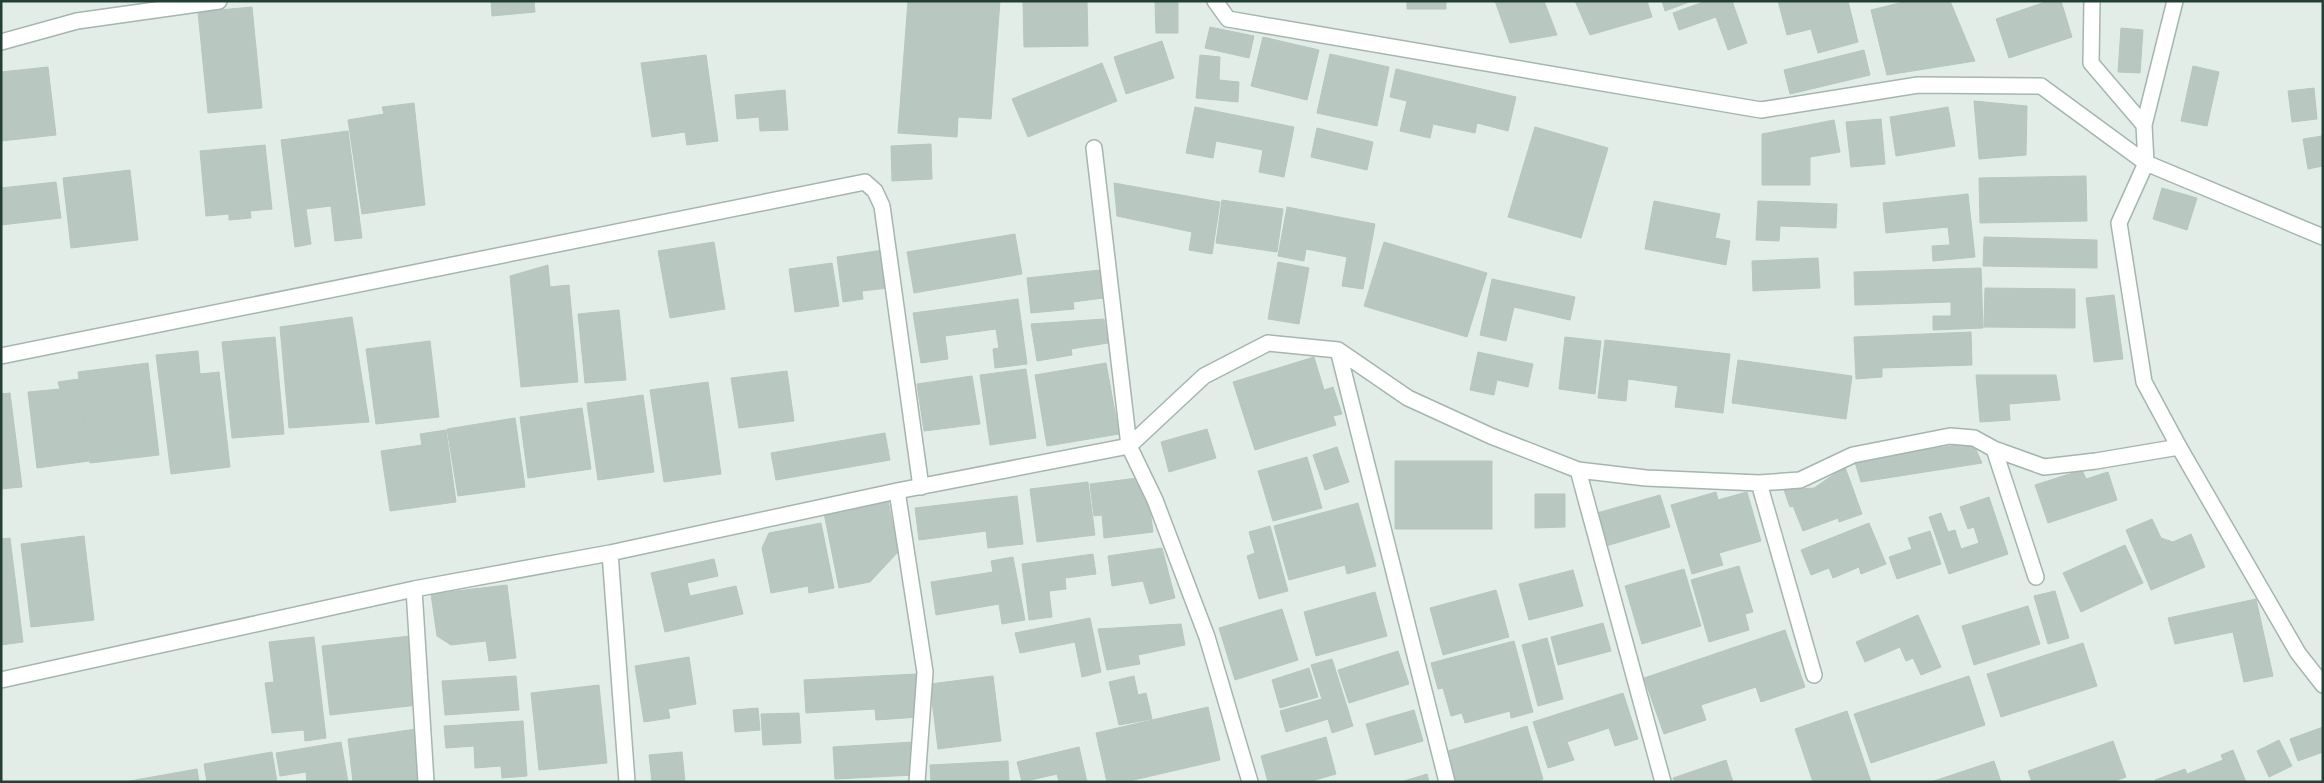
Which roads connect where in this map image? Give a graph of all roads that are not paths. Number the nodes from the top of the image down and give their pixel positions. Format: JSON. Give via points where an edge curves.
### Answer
{"nodes":[{"id":1,"x":219,"y":1,"type":"edge"},
{"id":2,"x":1215,"y":1,"type":"edge"},
{"id":3,"x":2092,"y":1,"type":"edge"},
{"id":4,"x":2175,"y":1,"type":"edge"},
{"id":5,"x":1,"y":42,"type":"edge"},
{"id":6,"x":2144,"y":125,"type":"junction"},
{"id":7,"x":1094,"y":148,"type":"dead end"},
{"id":8,"x":2146,"y":163,"type":"junction"},
{"id":9,"x":2323,"y":237,"type":"edge"},
{"id":10,"x":1338,"y":350,"type":"junction"},
{"id":11,"x":1,"y":356,"type":"edge"},
{"id":12,"x":1129,"y":446,"type":"junction"},
{"id":13,"x":2179,"y":447,"type":"junction"},
{"id":14,"x":1994,"y":449,"type":"junction"},
{"id":15,"x":1578,"y":470,"type":"junction"},
{"id":16,"x":1758,"y":483,"type":"junction"},
{"id":17,"x":921,"y":487,"type":"junction"},
{"id":18,"x":897,"y":491,"type":"junction"},
{"id":19,"x":610,"y":554,"type":"junction"},
{"id":20,"x":2036,"y":576,"type":"dead end"},
{"id":21,"x":414,"y":589,"type":"junction"},
{"id":22,"x":1814,"y":675,"type":"dead end"},
{"id":23,"x":1,"y":680,"type":"edge"},
{"id":24,"x":2323,"y":685,"type":"edge"},
{"id":25,"x":426,"y":782,"type":"edge"},
{"id":26,"x":627,"y":782,"type":"edge"},
{"id":27,"x":917,"y":782,"type":"edge"},
{"id":28,"x":1250,"y":782,"type":"edge"},
{"id":29,"x":1447,"y":782,"type":"edge"},
{"id":30,"x":1663,"y":782,"type":"edge"}],
"edges":[{"from":1,"to":5,"type":"street","via":[[77,21]]},
{"from":2,"to":8,"type":"street","via":[[1228,19],[1761,110],[1918,85],[2041,86]]},
{"from":3,"to":6,"type":"street","via":[[2091,62]]},
{"from":4,"to":6,"type":"street"},
{"from":6,"to":8,"type":"street"},
{"from":7,"to":12,"type":"street"},
{"from":8,"to":9,"type":"street"},
{"from":8,"to":13,"type":"street","via":[[2119,223],[2144,382]]},
{"from":10,"to":12,"type":"street","via":[[1268,343],[1204,376]]},
{"from":10,"to":15,"type":"street","via":[[1408,398],[1491,436]]},
{"from":10,"to":29,"type":"street"},
{"from":11,"to":17,"type":"street","via":[[865,182],[875,191],[882,206]]},
{"from":12,"to":17,"type":"street"},
{"from":12,"to":28,"type":"street","via":[[1155,500],[1207,637]]},
{"from":13,"to":14,"type":"street","via":[[2044,467]]},
{"from":13,"to":24,"type":"street","via":[[2298,653]]},
{"from":14,"to":16,"type":"street","via":[[1974,438],[1950,436],[1853,455],[1800,480]]},
{"from":14,"to":20,"type":"street"},
{"from":15,"to":16,"type":"street","via":[[1646,478]]},
{"from":15,"to":30,"type":"street"},
{"from":16,"to":22,"type":"street"},
{"from":17,"to":18,"type":"street"},
{"from":18,"to":19,"type":"street"},
{"from":18,"to":27,"type":"street","via":[[925,672]]},
{"from":19,"to":21,"type":"street"},
{"from":19,"to":26,"type":"street"},
{"from":21,"to":23,"type":"street"},
{"from":21,"to":25,"type":"street"}]}
